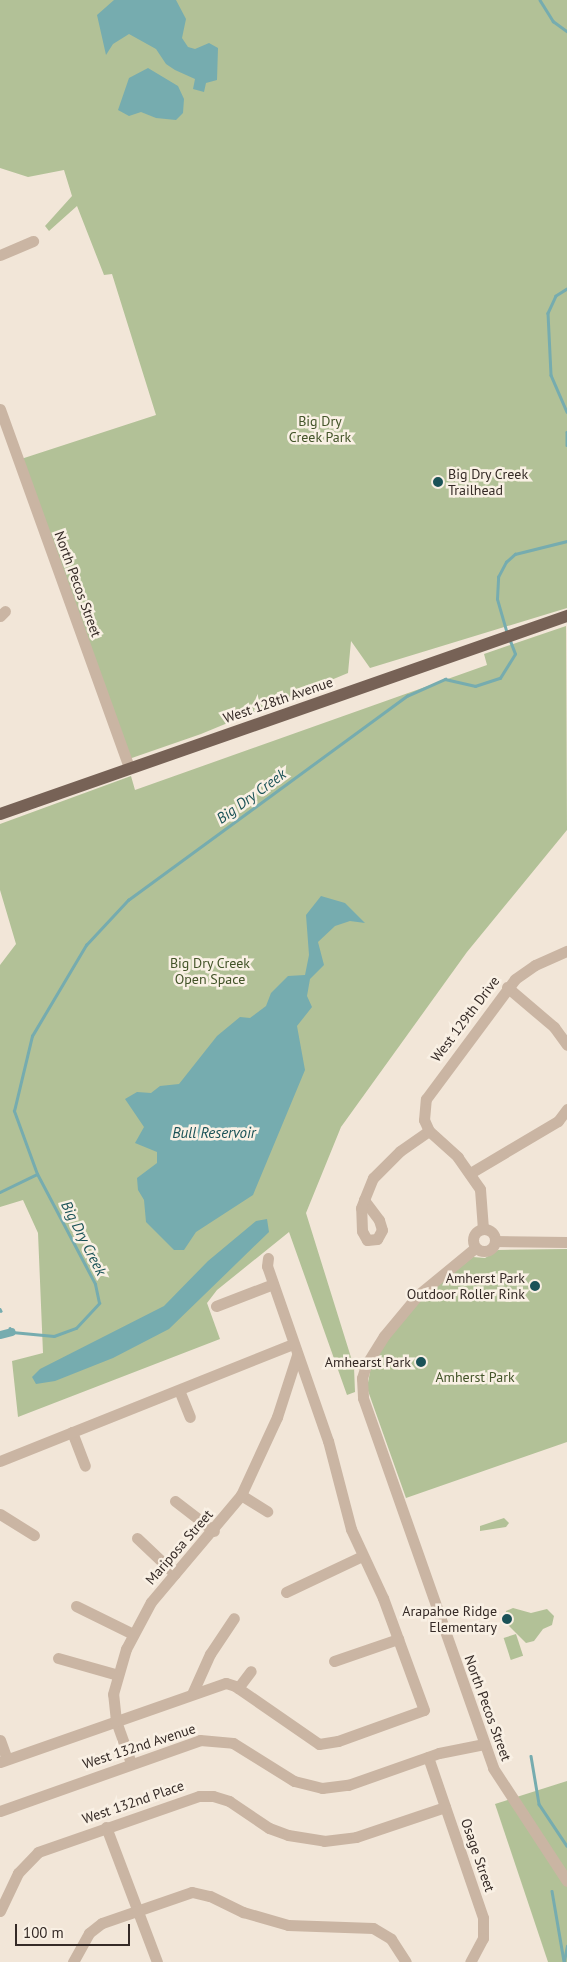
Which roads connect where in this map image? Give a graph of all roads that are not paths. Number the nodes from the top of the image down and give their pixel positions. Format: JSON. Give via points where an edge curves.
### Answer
{"nodes":[{"id":1,"x":33,"y":241,"type":"dead end"},
{"id":2,"x":0,"y":255,"type":"edge"},
{"id":3,"x":0,"y":409,"type":"edge"},
{"id":4,"x":567,"y":616,"type":"edge"},
{"id":5,"x":129,"y":768,"type":"junction"},
{"id":6,"x":0,"y":814,"type":"edge"},
{"id":7,"x":567,"y":951,"type":"edge"},
{"id":8,"x":507,"y":987,"type":"junction"},
{"id":9,"x":567,"y":1045,"type":"edge"},
{"id":10,"x":567,"y":1109,"type":"edge"},
{"id":11,"x":429,"y":1131,"type":"junction"},
{"id":12,"x":472,"y":1172,"type":"junction"},
{"id":13,"x":364,"y":1200,"type":"dead end"},
{"id":14,"x":483,"y":1229,"type":"junction"},
{"id":15,"x":495,"y":1241,"type":"junction"},
{"id":16,"x":567,"y":1242,"type":"edge"},
{"id":17,"x":475,"y":1248,"type":"junction"},
{"id":18,"x":268,"y":1258,"type":"dead end"},
{"id":19,"x":273,"y":1284,"type":"junction"},
{"id":20,"x":216,"y":1306,"type":"dead end"},
{"id":21,"x":295,"y":1350,"type":"junction"},
{"id":22,"x":179,"y":1390,"type":"junction"},
{"id":23,"x":190,"y":1418,"type":"dead end"},
{"id":24,"x":72,"y":1432,"type":"junction"},
{"id":25,"x":0,"y":1462,"type":"edge"},
{"id":26,"x":86,"y":1466,"type":"dead end"},
{"id":27,"x":241,"y":1495,"type":"junction"},
{"id":28,"x":175,"y":1501,"type":"dead end"},
{"id":29,"x":267,"y":1511,"type":"dead end"},
{"id":30,"x":0,"y":1514,"type":"edge"},
{"id":31,"x":214,"y":1531,"type":"junction"},
{"id":32,"x":34,"y":1535,"type":"dead end"},
{"id":33,"x":137,"y":1538,"type":"dead end"},
{"id":34,"x":362,"y":1556,"type":"junction"},
{"id":35,"x":175,"y":1574,"type":"junction"},
{"id":36,"x":286,"y":1592,"type":"dead end"},
{"id":37,"x":76,"y":1606,"type":"dead end"},
{"id":38,"x":234,"y":1618,"type":"dead end"},
{"id":39,"x":133,"y":1634,"type":"junction"},
{"id":40,"x":398,"y":1639,"type":"junction"},
{"id":41,"x":58,"y":1658,"type":"dead end"},
{"id":42,"x":334,"y":1660,"type":"dead end"},
{"id":43,"x":251,"y":1671,"type":"dead end"},
{"id":44,"x":118,"y":1675,"type":"junction"},
{"id":45,"x":238,"y":1688,"type":"junction"},
{"id":46,"x":192,"y":1694,"type":"junction"},
{"id":47,"x":116,"y":1721,"type":"junction"},
{"id":48,"x":0,"y":1740,"type":"edge"},
{"id":49,"x":484,"y":1744,"type":"junction"},
{"id":50,"x":428,"y":1757,"type":"junction"},
{"id":51,"x":3,"y":1760,"type":"edge"},
{"id":52,"x":130,"y":1763,"type":"junction"},
{"id":53,"x":445,"y":1807,"type":"junction"},
{"id":54,"x":0,"y":1811,"type":"edge"},
{"id":55,"x":106,"y":1827,"type":"junction"},
{"id":56,"x":567,"y":1881,"type":"edge"},
{"id":57,"x":135,"y":1910,"type":"junction"},
{"id":58,"x":0,"y":1911,"type":"edge"},
{"id":59,"x":73,"y":1962,"type":"edge"},
{"id":60,"x":157,"y":1962,"type":"edge"},
{"id":61,"x":406,"y":1962,"type":"edge"},
{"id":62,"x":470,"y":1962,"type":"edge"}],
"edges":[{"from":1,"to":2,"type":"street"},
{"from":3,"to":5,"type":"street","name":"North Pecos Street"},
{"from":4,"to":5,"type":"main road","name":"West 128th Avenue"},
{"from":5,"to":6,"type":"main road","name":"West 128th Avenue"},
{"from":7,"to":8,"type":"street","name":"West 129th Drive","via":[[523,972]]},
{"from":8,"to":9,"type":"street","via":[[554,1027]]},
{"from":8,"to":11,"type":"street","name":"West 129th Drive","via":[[426,1099],[424,1120]]},
{"from":10,"to":12,"type":"street","via":[[558,1121]]},
{"from":11,"to":12,"type":"street"},
{"from":11,"to":13,"type":"street","via":[[400,1151],[373,1178]]},
{"from":12,"to":14,"type":"street","via":[[480,1189]]},
{"from":14,"to":15,"type":"street","via":[[492,1232]]},
{"from":14,"to":17,"type":"street","via":[[473,1238]]},
{"from":15,"to":16,"type":"street"},
{"from":15,"to":17,"type":"street","via":[[486,1252]]},
{"from":17,"to":49,"type":"street","name":"North Pecos Street","via":[[408,1305],[369,1357],[362,1388],[367,1412]]},
{"from":18,"to":19,"type":"street"},
{"from":19,"to":20,"type":"street"},
{"from":19,"to":21,"type":"street"},
{"from":21,"to":22,"type":"street"},
{"from":21,"to":27,"type":"street","name":"Mariposa Street","via":[[277,1417]]},
{"from":21,"to":34,"type":"street","via":[[328,1441],[343,1507]]},
{"from":22,"to":23,"type":"street"},
{"from":22,"to":24,"type":"street"},
{"from":24,"to":25,"type":"street"},
{"from":24,"to":26,"type":"street"},
{"from":27,"to":29,"type":"street"},
{"from":27,"to":31,"type":"street","name":"Mariposa Street"},
{"from":28,"to":31,"type":"street"},
{"from":30,"to":32,"type":"street"},
{"from":31,"to":35,"type":"street","name":"Mariposa Street"},
{"from":33,"to":35,"type":"street"},
{"from":34,"to":36,"type":"street"},
{"from":34,"to":40,"type":"street","via":[[383,1598]]},
{"from":35,"to":39,"type":"street","name":"Mariposa Street","via":[[151,1602]]},
{"from":37,"to":39,"type":"street"},
{"from":38,"to":46,"type":"street","via":[[210,1654]]},
{"from":39,"to":44,"type":"street","name":"Mariposa Street"},
{"from":40,"to":42,"type":"street"},
{"from":40,"to":45,"type":"street","via":[[424,1710],[326,1745],[311,1740]]},
{"from":41,"to":44,"type":"street"},
{"from":43,"to":45,"type":"street"},
{"from":44,"to":47,"type":"street","name":"Mariposa Street","via":[[113,1694]]},
{"from":45,"to":46,"type":"street","via":[[226,1683]]},
{"from":46,"to":47,"type":"street"},
{"from":47,"to":51,"type":"street"},
{"from":47,"to":52,"type":"street","name":"Mariposa Street"},
{"from":48,"to":51,"type":"street"},
{"from":49,"to":50,"type":"street","name":"West 132nd Avenue"},
{"from":49,"to":56,"type":"street","name":"North Pecos Street","via":[[501,1784]]},
{"from":50,"to":52,"type":"street","name":"West 132nd Avenue","via":[[348,1785],[330,1788],[294,1781],[242,1747],[215,1740],[191,1742]]},
{"from":50,"to":53,"type":"street","name":"Osage Street"},
{"from":52,"to":54,"type":"street","name":"West 132nd Avenue"},
{"from":53,"to":55,"type":"street","name":"West 132nd Place","via":[[356,1837],[336,1840],[288,1835],[269,1828],[229,1801],[206,1796]]},
{"from":53,"to":62,"type":"street","name":"Osage Street","via":[[482,1918],[481,1943]]},
{"from":55,"to":57,"type":"street"},
{"from":55,"to":58,"type":"street","name":"West 132nd Place","via":[[33,1855],[18,1873]]},
{"from":57,"to":59,"type":"street","via":[[93,1929]]},
{"from":57,"to":60,"type":"street"},
{"from":57,"to":61,"type":"street","via":[[178,1895],[200,1893],[242,1912],[288,1926],[373,1928],[391,1939]]}]}
